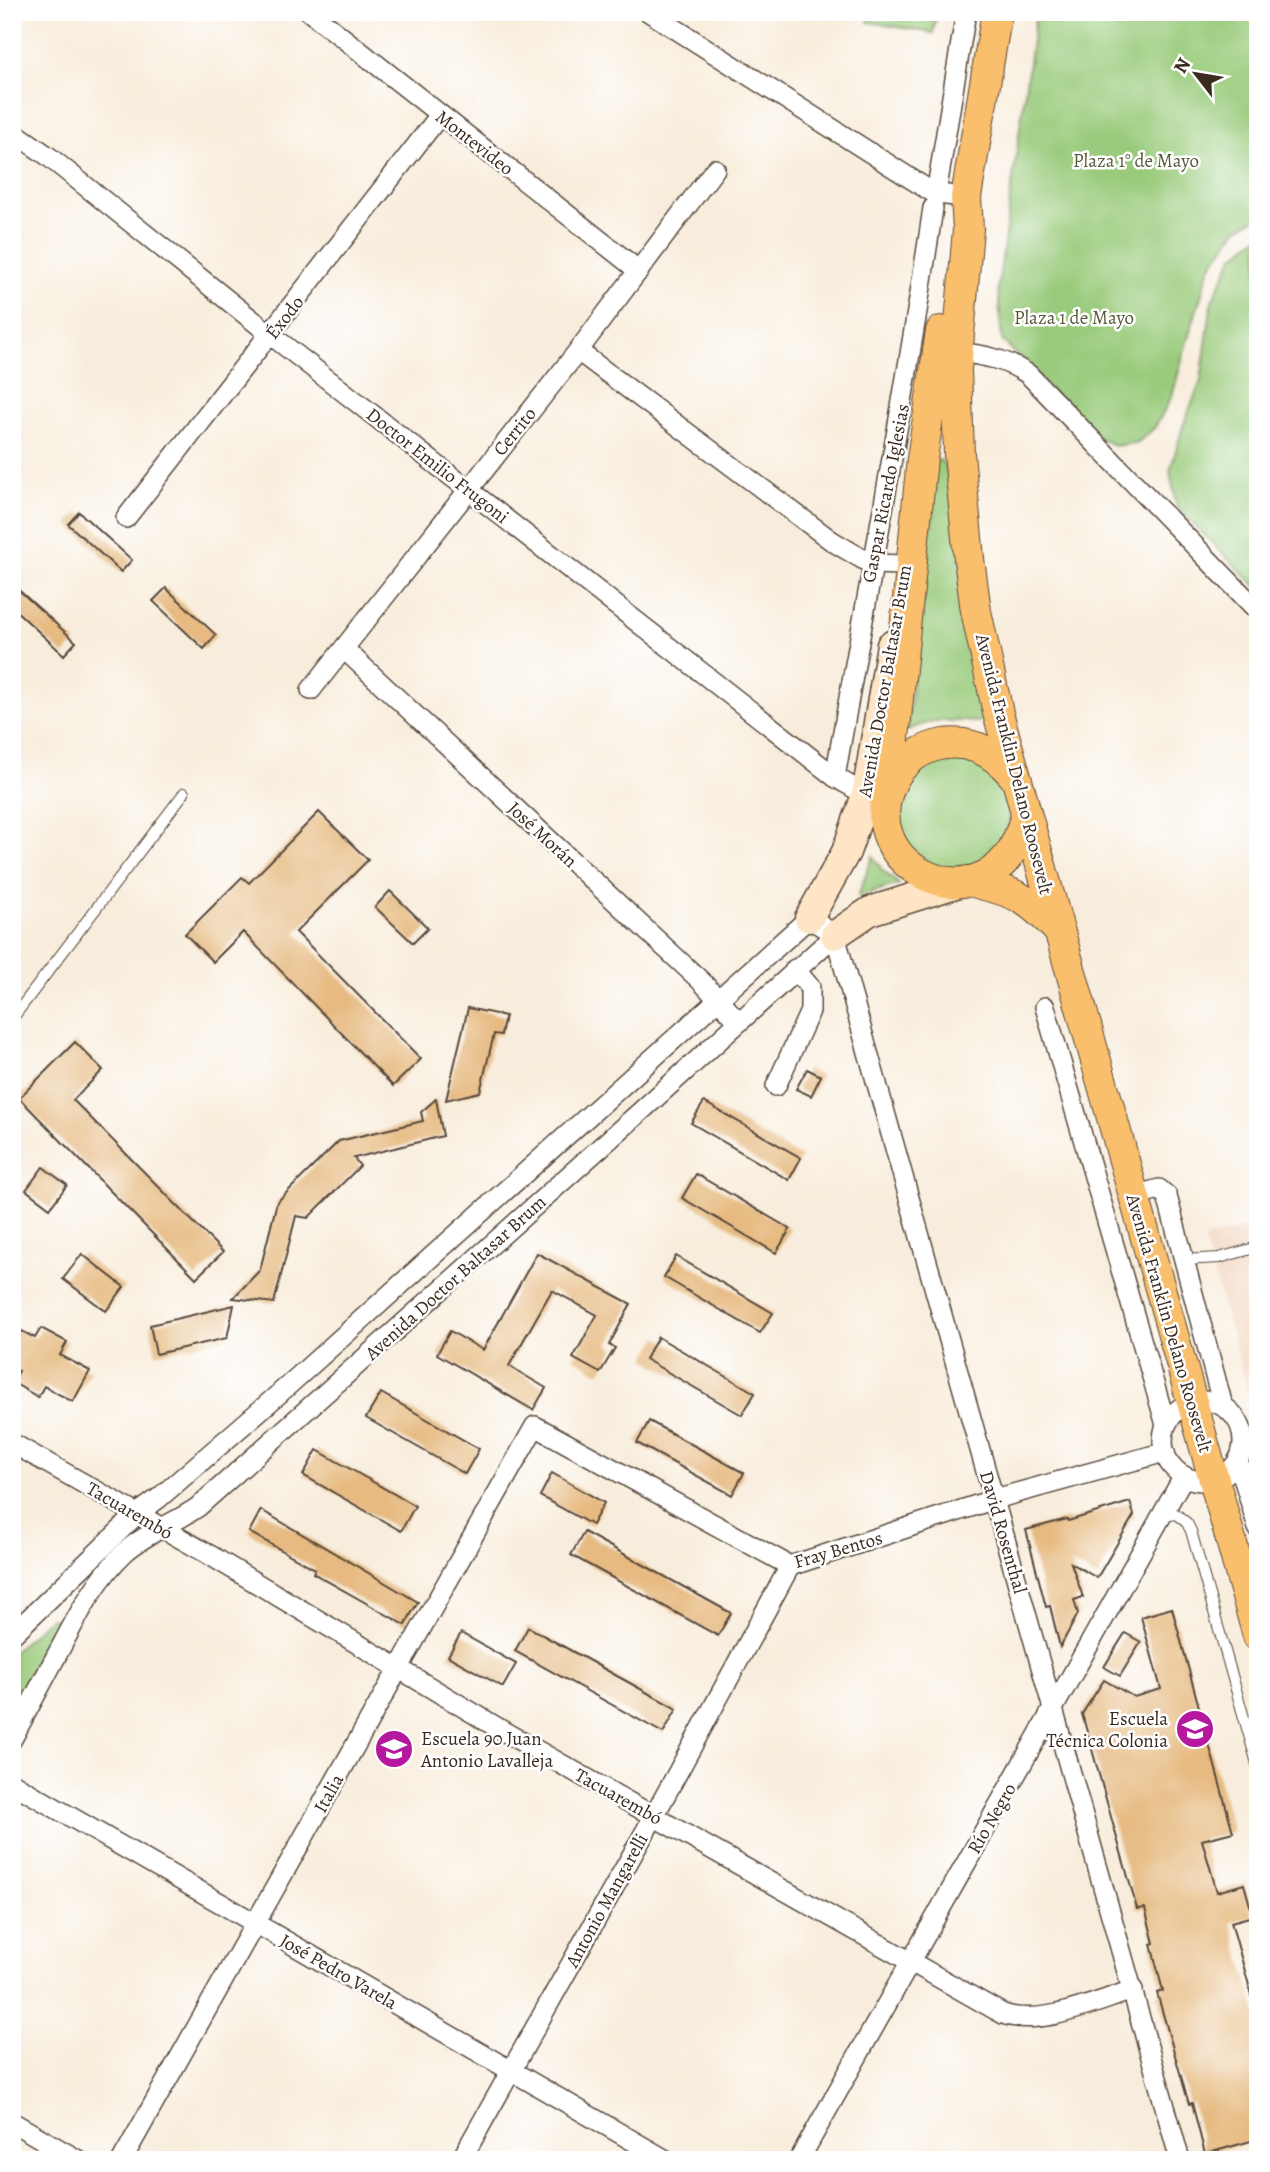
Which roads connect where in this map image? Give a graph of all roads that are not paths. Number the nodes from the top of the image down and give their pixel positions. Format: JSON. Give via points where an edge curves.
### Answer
{"nodes":[{"id":1,"x":310,"y":12,"type":"edge"},
{"id":2,"x":649,"y":12,"type":"edge"},
{"id":3,"x":966,"y":12,"type":"edge"},
{"id":4,"x":997,"y":12,"type":"edge"},
{"id":5,"x":955,"y":71,"type":"junction"},
{"id":6,"x":986,"y":78,"type":"junction"},
{"id":7,"x":440,"y":115,"type":"junction"},
{"id":8,"x":12,"y":131,"type":"edge"},
{"id":9,"x":715,"y":169,"type":"dead end"},
{"id":10,"x":966,"y":197,"type":"junction"},
{"id":11,"x":935,"y":201,"type":"junction"},
{"id":12,"x":639,"y":271,"type":"junction"},
{"id":13,"x":271,"y":335,"type":"junction"},
{"id":14,"x":936,"y":349,"type":"junction"},
{"id":15,"x":578,"y":351,"type":"junction"},
{"id":16,"x":959,"y":454,"type":"junction"},
{"id":17,"x":922,"y":459,"type":"junction"},
{"id":18,"x":468,"y":488,"type":"junction"},
{"id":19,"x":916,"y":517,"type":"junction"},
{"id":20,"x":126,"y":518,"type":"dead end"},
{"id":21,"x":871,"y":564,"type":"junction"},
{"id":22,"x":904,"y":565,"type":"junction"},
{"id":23,"x":1258,"y":611,"type":"edge"},
{"id":24,"x":344,"y":649,"type":"junction"},
{"id":25,"x":311,"y":690,"type":"dead end"},
{"id":26,"x":835,"y":777,"type":"junction"},
{"id":27,"x":1017,"y":780,"type":"junction"},
{"id":28,"x":184,"y":793,"type":"dead end"},
{"id":29,"x":880,"y":798,"type":"junction"},
{"id":30,"x":1026,"y":814,"type":"junction"},
{"id":31,"x":965,"y":881,"type":"junction"},
{"id":32,"x":809,"y":918,"type":"junction"},
{"id":33,"x":1059,"y":930,"type":"junction"},
{"id":34,"x":835,"y":935,"type":"junction"},
{"id":35,"x":795,"y":969,"type":"junction"},
{"id":36,"x":1073,"y":983,"type":"junction"},
{"id":37,"x":719,"y":1000,"type":"junction"},
{"id":38,"x":12,"y":1019,"type":"edge"},
{"id":39,"x":739,"y":1022,"type":"junction"},
{"id":40,"x":1096,"y":1061,"type":"junction"},
{"id":41,"x":1063,"y":1072,"type":"junction"},
{"id":42,"x":776,"y":1086,"type":"dead end"},
{"id":43,"x":1108,"y":1106,"type":"junction"},
{"id":44,"x":1076,"y":1116,"type":"junction"},
{"id":45,"x":1146,"y":1192,"type":"junction"},
{"id":46,"x":1258,"y":1247,"type":"edge"},
{"id":47,"x":1182,"y":1260,"type":"junction"},
{"id":48,"x":1154,"y":1268,"type":"junction"},
{"id":49,"x":1124,"y":1277,"type":"junction"},
{"id":50,"x":1192,"y":1402,"type":"junction"},
{"id":51,"x":1223,"y":1406,"type":"junction"},
{"id":52,"x":1166,"y":1425,"type":"junction"},
{"id":53,"x":535,"y":1426,"type":"joint"},
{"id":54,"x":12,"y":1443,"type":"edge"},
{"id":55,"x":1165,"y":1452,"type":"junction"},
{"id":56,"x":1238,"y":1460,"type":"junction"},
{"id":57,"x":1184,"y":1476,"type":"junction"},
{"id":58,"x":1214,"y":1480,"type":"junction"},
{"id":59,"x":995,"y":1499,"type":"junction"},
{"id":60,"x":137,"y":1514,"type":"junction"},
{"id":61,"x":1160,"y":1518,"type":"junction"},
{"id":62,"x":1258,"y":1528,"type":"edge"},
{"id":63,"x":162,"y":1530,"type":"junction"},
{"id":64,"x":790,"y":1566,"type":"junction"},
{"id":65,"x":12,"y":1635,"type":"edge"},
{"id":66,"x":1258,"y":1636,"type":"edge"},
{"id":67,"x":398,"y":1667,"type":"junction"},
{"id":68,"x":1053,"y":1709,"type":"junction"},
{"id":69,"x":12,"y":1740,"type":"edge"},
{"id":70,"x":1258,"y":1767,"type":"edge"},
{"id":71,"x":12,"y":1783,"type":"edge"},
{"id":72,"x":654,"y":1816,"type":"junction"},
{"id":73,"x":256,"y":1923,"type":"junction"},
{"id":74,"x":909,"y":1962,"type":"junction"},
{"id":75,"x":1133,"y":1990,"type":"junction"},
{"id":76,"x":510,"y":2072,"type":"junction"},
{"id":77,"x":12,"y":2122,"type":"edge"},
{"id":78,"x":78,"y":2160,"type":"edge"},
{"id":79,"x":122,"y":2160,"type":"edge"},
{"id":80,"x":461,"y":2160,"type":"edge"},
{"id":81,"x":666,"y":2160,"type":"edge"},
{"id":82,"x":799,"y":2160,"type":"edge"},
{"id":83,"x":1180,"y":2160,"type":"edge"}],
"edges":[{"from":1,"to":7,"type":"street","name":"Montevideo"},
{"from":2,"to":11,"type":"street"},
{"from":3,"to":5,"type":"street","name":"Gaspar Ricardo Iglesias"},
{"from":4,"to":6,"type":"main road"},
{"from":5,"to":6,"type":"street"},
{"from":5,"to":11,"type":"street","name":"Gaspar Ricardo Iglesias"},
{"from":6,"to":10,"type":"main road"},
{"from":7,"to":12,"type":"street","name":"Montevideo"},
{"from":7,"to":13,"type":"street","name":"Éxodo"},
{"from":8,"to":13,"type":"street","name":"Doctor Emilio Frugoni"},
{"from":9,"to":12,"type":"street","name":"Cerrito"},
{"from":10,"to":11,"type":"street"},
{"from":10,"to":14,"type":"main road","name":"Avenida Doctor Baltasar Brum"},
{"from":11,"to":14,"type":"street","name":"Gaspar Ricardo Iglesias"},
{"from":12,"to":15,"type":"street","name":"Cerrito"},
{"from":13,"to":18,"type":"street","name":"Doctor Emilio Frugoni"},
{"from":13,"to":20,"type":"street","name":"Éxodo"},
{"from":14,"to":16,"type":"main road","name":"Avenida Franklin Delano Roosevelt"},
{"from":14,"to":17,"type":"main road","name":"Avenida Doctor Baltasar Brum"},
{"from":14,"to":21,"type":"street","name":"Gaspar Ricardo Iglesias"},
{"from":14,"to":23,"type":"street","via":[[990,356],[1028,374]]},
{"from":15,"to":18,"type":"street","name":"Cerrito"},
{"from":15,"to":21,"type":"street","via":[[832,541]]},
{"from":16,"to":17,"type":"main road","via":[[939,444],[928,449]]},
{"from":16,"to":27,"type":"main road","name":"Avenida Franklin Delano Roosevelt","via":[[976,611]]},
{"from":17,"to":19,"type":"main road","name":"Avenida Doctor Baltasar Brum"},
{"from":18,"to":24,"type":"street","name":"Cerrito"},
{"from":18,"to":26,"type":"street","name":"Doctor Emilio Frugoni"},
{"from":19,"to":22,"type":"street","name":"Avenida Doctor Baltasar Brum"},
{"from":19,"to":29,"type":"main road","name":"Avenida Doctor Baltasar Brum"},
{"from":21,"to":22,"type":"street"},
{"from":21,"to":26,"type":"street","name":"Gaspar Ricardo Iglesias"},
{"from":22,"to":29,"type":"street","name":"Avenida Doctor Baltasar Brum"},
{"from":24,"to":25,"type":"street","name":"Cerrito"},
{"from":24,"to":37,"type":"street","name":"José Morán"},
{"from":26,"to":29,"type":"street","name":"Doctor Emilio Frugoni"},
{"from":27,"to":29,"type":"main road","via":[[987,752],[949,743],[913,757]]},
{"from":27,"to":30,"type":"main road","name":"Avenida Franklin Delano Roosevelt"},
{"from":28,"to":38,"type":"lane"},
{"from":29,"to":31,"type":"main road","via":[[891,842],[910,867],[939,881]]},
{"from":29,"to":32,"type":"street","name":"Avenida Doctor Baltasar Brum","via":[[849,887]]},
{"from":30,"to":31,"type":"main road","via":[[1017,841],[1003,862]]},
{"from":30,"to":33,"type":"main road","name":"Avenida Franklin Delano Roosevelt"},
{"from":31,"to":33,"type":"main road","name":"Avenida Franklin Delano Roosevelt","via":[[1019,896]]},
{"from":31,"to":34,"type":"street","name":"Avenida Doctor Baltasar Brum","via":[[870,911]]},
{"from":32,"to":34,"type":"street"},
{"from":32,"to":37,"type":"street","name":"Avenida Doctor Baltasar Brum"},
{"from":33,"to":36,"type":"main road","name":"Avenida Franklin Delano Roosevelt"},
{"from":34,"to":35,"type":"street","name":"Avenida Doctor Baltasar Brum"},
{"from":34,"to":59,"type":"street","name":"David Rosenthal"},
{"from":35,"to":39,"type":"street","name":"Avenida Doctor Baltasar Brum"},
{"from":35,"to":42,"type":"street","via":[[810,987],[810,1011]]},
{"from":36,"to":40,"type":"main road","name":"Avenida Franklin Delano Roosevelt"},
{"from":36,"to":41,"type":"street","name":"Avenida Franklin Delano Roosevelt","via":[[1067,1005],[1055,1015],[1046,1012]]},
{"from":37,"to":39,"type":"street","name":"José Morán"},
{"from":37,"to":60,"type":"street","name":"Avenida Doctor Baltasar Brum","via":[[272,1400]]},
{"from":39,"to":63,"type":"street","name":"Avenida Doctor Baltasar Brum","via":[[198,1507]]},
{"from":40,"to":41,"type":"street"},
{"from":40,"to":43,"type":"main road","name":"Avenida Franklin Delano Roosevelt"},
{"from":41,"to":44,"type":"street","name":"Avenida Franklin Delano Roosevelt"},
{"from":43,"to":44,"type":"street"},
{"from":43,"to":45,"type":"main road","name":"Avenida Franklin Delano Roosevelt"},
{"from":44,"to":49,"type":"street","name":"Avenida Franklin Delano Roosevelt"},
{"from":45,"to":47,"type":"street","via":[[1167,1196]]},
{"from":45,"to":48,"type":"main road","name":"Avenida Franklin Delano Roosevelt"},
{"from":46,"to":47,"type":"lane","via":[[1219,1258]]},
{"from":47,"to":48,"type":"street"},
{"from":47,"to":51,"type":"street"},
{"from":48,"to":49,"type":"street"},
{"from":48,"to":50,"type":"main road","name":"Avenida Franklin Delano Roosevelt"},
{"from":49,"to":52,"type":"street","name":"Avenida Franklin Delano Roosevelt"},
{"from":50,"to":51,"type":"street"},
{"from":50,"to":52,"type":"street","via":[[1174,1413]]},
{"from":50,"to":58,"type":"main road","name":"Avenida Franklin Delano Roosevelt"},
{"from":51,"to":56,"type":"street","via":[[1242,1430],[1243,1449]]},
{"from":52,"to":55,"type":"street","name":"Avenida Franklin Delano Roosevelt"},
{"from":53,"to":64,"type":"street","name":"Fray Bentos"},
{"from":53,"to":67,"type":"street","name":"Italia"},
{"from":54,"to":60,"type":"street","name":"Tacuarembó"},
{"from":55,"to":57,"type":"street","via":[[1170,1464]]},
{"from":55,"to":59,"type":"street","name":"Fray Bentos"},
{"from":56,"to":58,"type":"street"},
{"from":56,"to":62,"type":"street"},
{"from":57,"to":58,"type":"street"},
{"from":57,"to":61,"type":"street","name":"Río Negro"},
{"from":58,"to":66,"type":"main road","name":"Avenida Franklin Delano Roosevelt"},
{"from":59,"to":64,"type":"street","name":"Fray Bentos"},
{"from":59,"to":68,"type":"street","name":"David Rosenthal"},
{"from":60,"to":63,"type":"street","name":"Tacuarembó"},
{"from":60,"to":65,"type":"street","name":"Avenida Doctor Baltasar Brum"},
{"from":61,"to":68,"type":"street","name":"Río Negro"},
{"from":61,"to":70,"type":"lane","via":[[1176,1514],[1188,1523]]},
{"from":63,"to":67,"type":"street","name":"Tacuarembó"},
{"from":63,"to":69,"type":"street","name":"Avenida Doctor Baltasar Brum","via":[[125,1552],[95,1588]]},
{"from":64,"to":72,"type":"street","name":"Antonio Mangarelli"},
{"from":67,"to":72,"type":"street","name":"Tacuarembó"},
{"from":67,"to":73,"type":"street","name":"Italia"},
{"from":68,"to":74,"type":"street","name":"Río Negro"},
{"from":68,"to":75,"type":"street","name":"David Rosenthal"},
{"from":71,"to":73,"type":"street","name":"José Pedro Varela"},
{"from":72,"to":74,"type":"street","name":"Tacuarembó"},
{"from":72,"to":76,"type":"street","name":"Antonio Mangarelli"},
{"from":73,"to":76,"type":"street","name":"José Pedro Varela"},
{"from":73,"to":79,"type":"street","name":"Italia"},
{"from":74,"to":75,"type":"street","name":"Tacuarembó","via":[[1016,2019],[1044,2017]]},
{"from":74,"to":82,"type":"street","name":"Río Negro"},
{"from":75,"to":83,"type":"street","name":"David Rosenthal"},
{"from":76,"to":80,"type":"street","name":"Antonio Mangarelli"},
{"from":76,"to":81,"type":"street","name":"José Pedro Varela"},
{"from":77,"to":78,"type":"street"}]}
